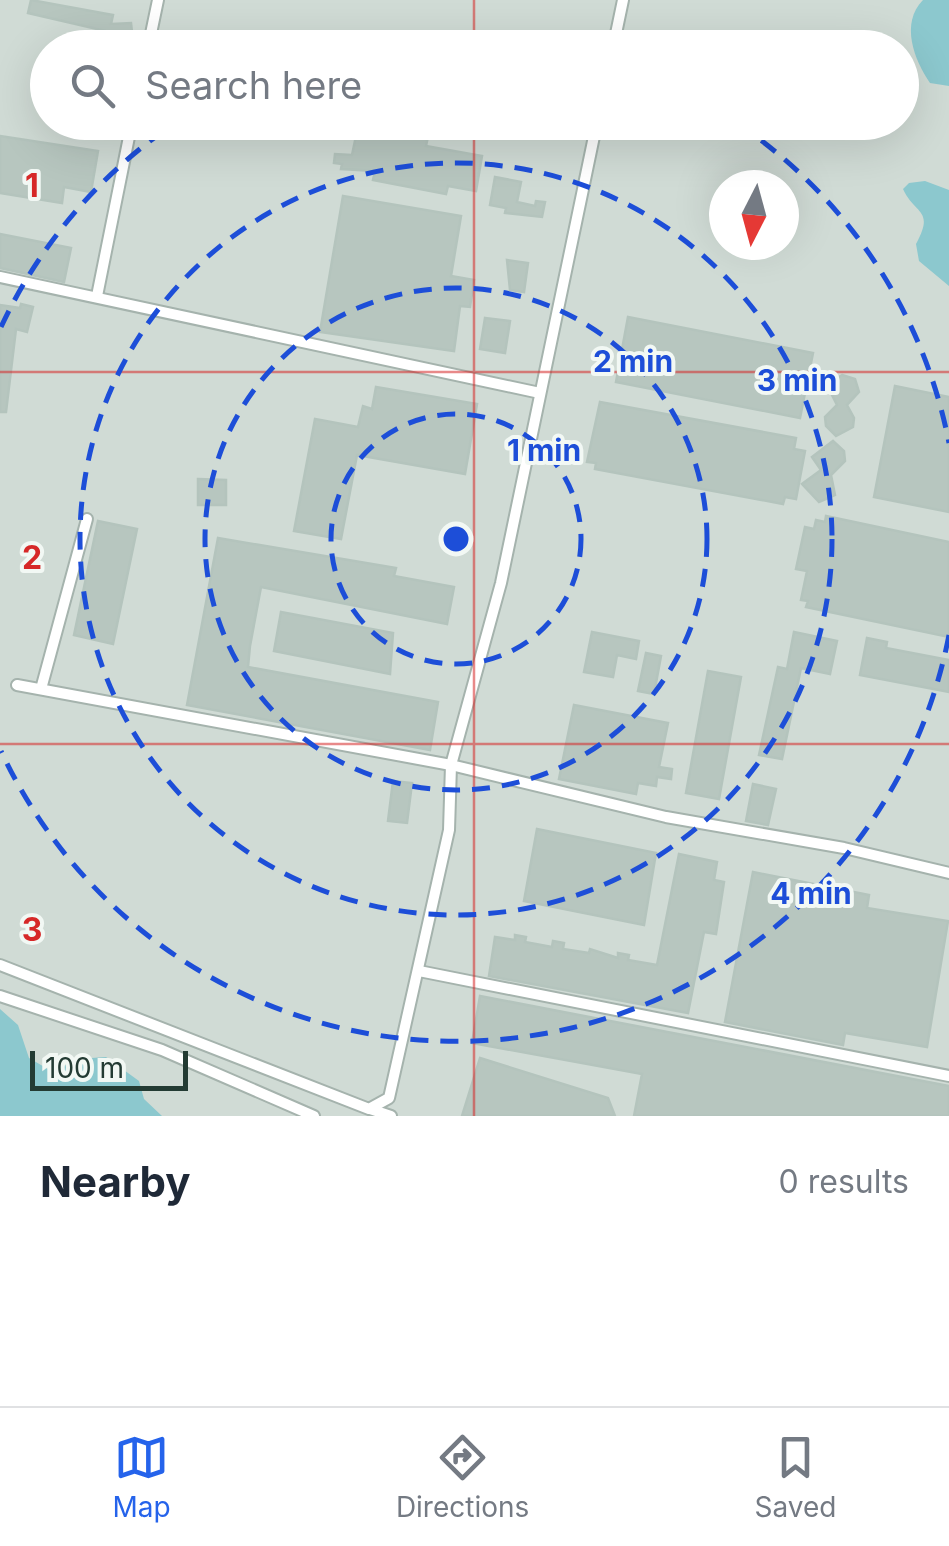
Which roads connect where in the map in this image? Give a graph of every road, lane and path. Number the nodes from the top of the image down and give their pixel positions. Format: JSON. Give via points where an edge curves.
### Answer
{"nodes":[{"id":1,"x":158,"y":0,"type":"edge"},
{"id":2,"x":623,"y":0,"type":"edge"},
{"id":3,"x":152,"y":30,"type":"edge"},
{"id":4,"x":617,"y":30,"type":"edge"},
{"id":5,"x":128,"y":140,"type":"edge"},
{"id":6,"x":593,"y":140,"type":"edge"},
{"id":7,"x":0,"y":277,"type":"edge"},
{"id":8,"x":97,"y":296,"type":"junction"},
{"id":9,"x":540,"y":394,"type":"junction"},
{"id":10,"x":87,"y":520,"type":"dead end"},
{"id":11,"x":18,"y":685,"type":"dead end"},
{"id":12,"x":41,"y":690,"type":"junction"},
{"id":13,"x":450,"y":765,"type":"junction"},
{"id":14,"x":949,"y":873,"type":"edge"},
{"id":15,"x":0,"y":964,"type":"edge"},
{"id":16,"x":419,"y":971,"type":"junction"},
{"id":17,"x":0,"y":996,"type":"edge"},
{"id":18,"x":949,"y":1076,"type":"edge"},
{"id":19,"x":368,"y":1109,"type":"junction"},
{"id":20,"x":314,"y":1116,"type":"edge"},
{"id":21,"x":391,"y":1116,"type":"edge"}],
"edges":[{"from":1,"to":3,"type":"street"},
{"from":2,"to":4,"type":"street"},
{"from":5,"to":8,"type":"street"},
{"from":6,"to":9,"type":"street"},
{"from":7,"to":8,"type":"street"},
{"from":8,"to":9,"type":"street"},
{"from":9,"to":13,"type":"street","via":[[501,583]]},
{"from":10,"to":12,"type":"street"},
{"from":11,"to":12,"type":"street"},
{"from":12,"to":13,"type":"street"},
{"from":13,"to":14,"type":"street","via":[[666,817]]},
{"from":13,"to":16,"type":"street","via":[[449,830]]},
{"from":15,"to":19,"type":"street"},
{"from":16,"to":18,"type":"street"},
{"from":16,"to":19,"type":"street","via":[[389,1098]]},
{"from":17,"to":20,"type":"street","via":[[162,1050]]},
{"from":19,"to":21,"type":"street"}]}
